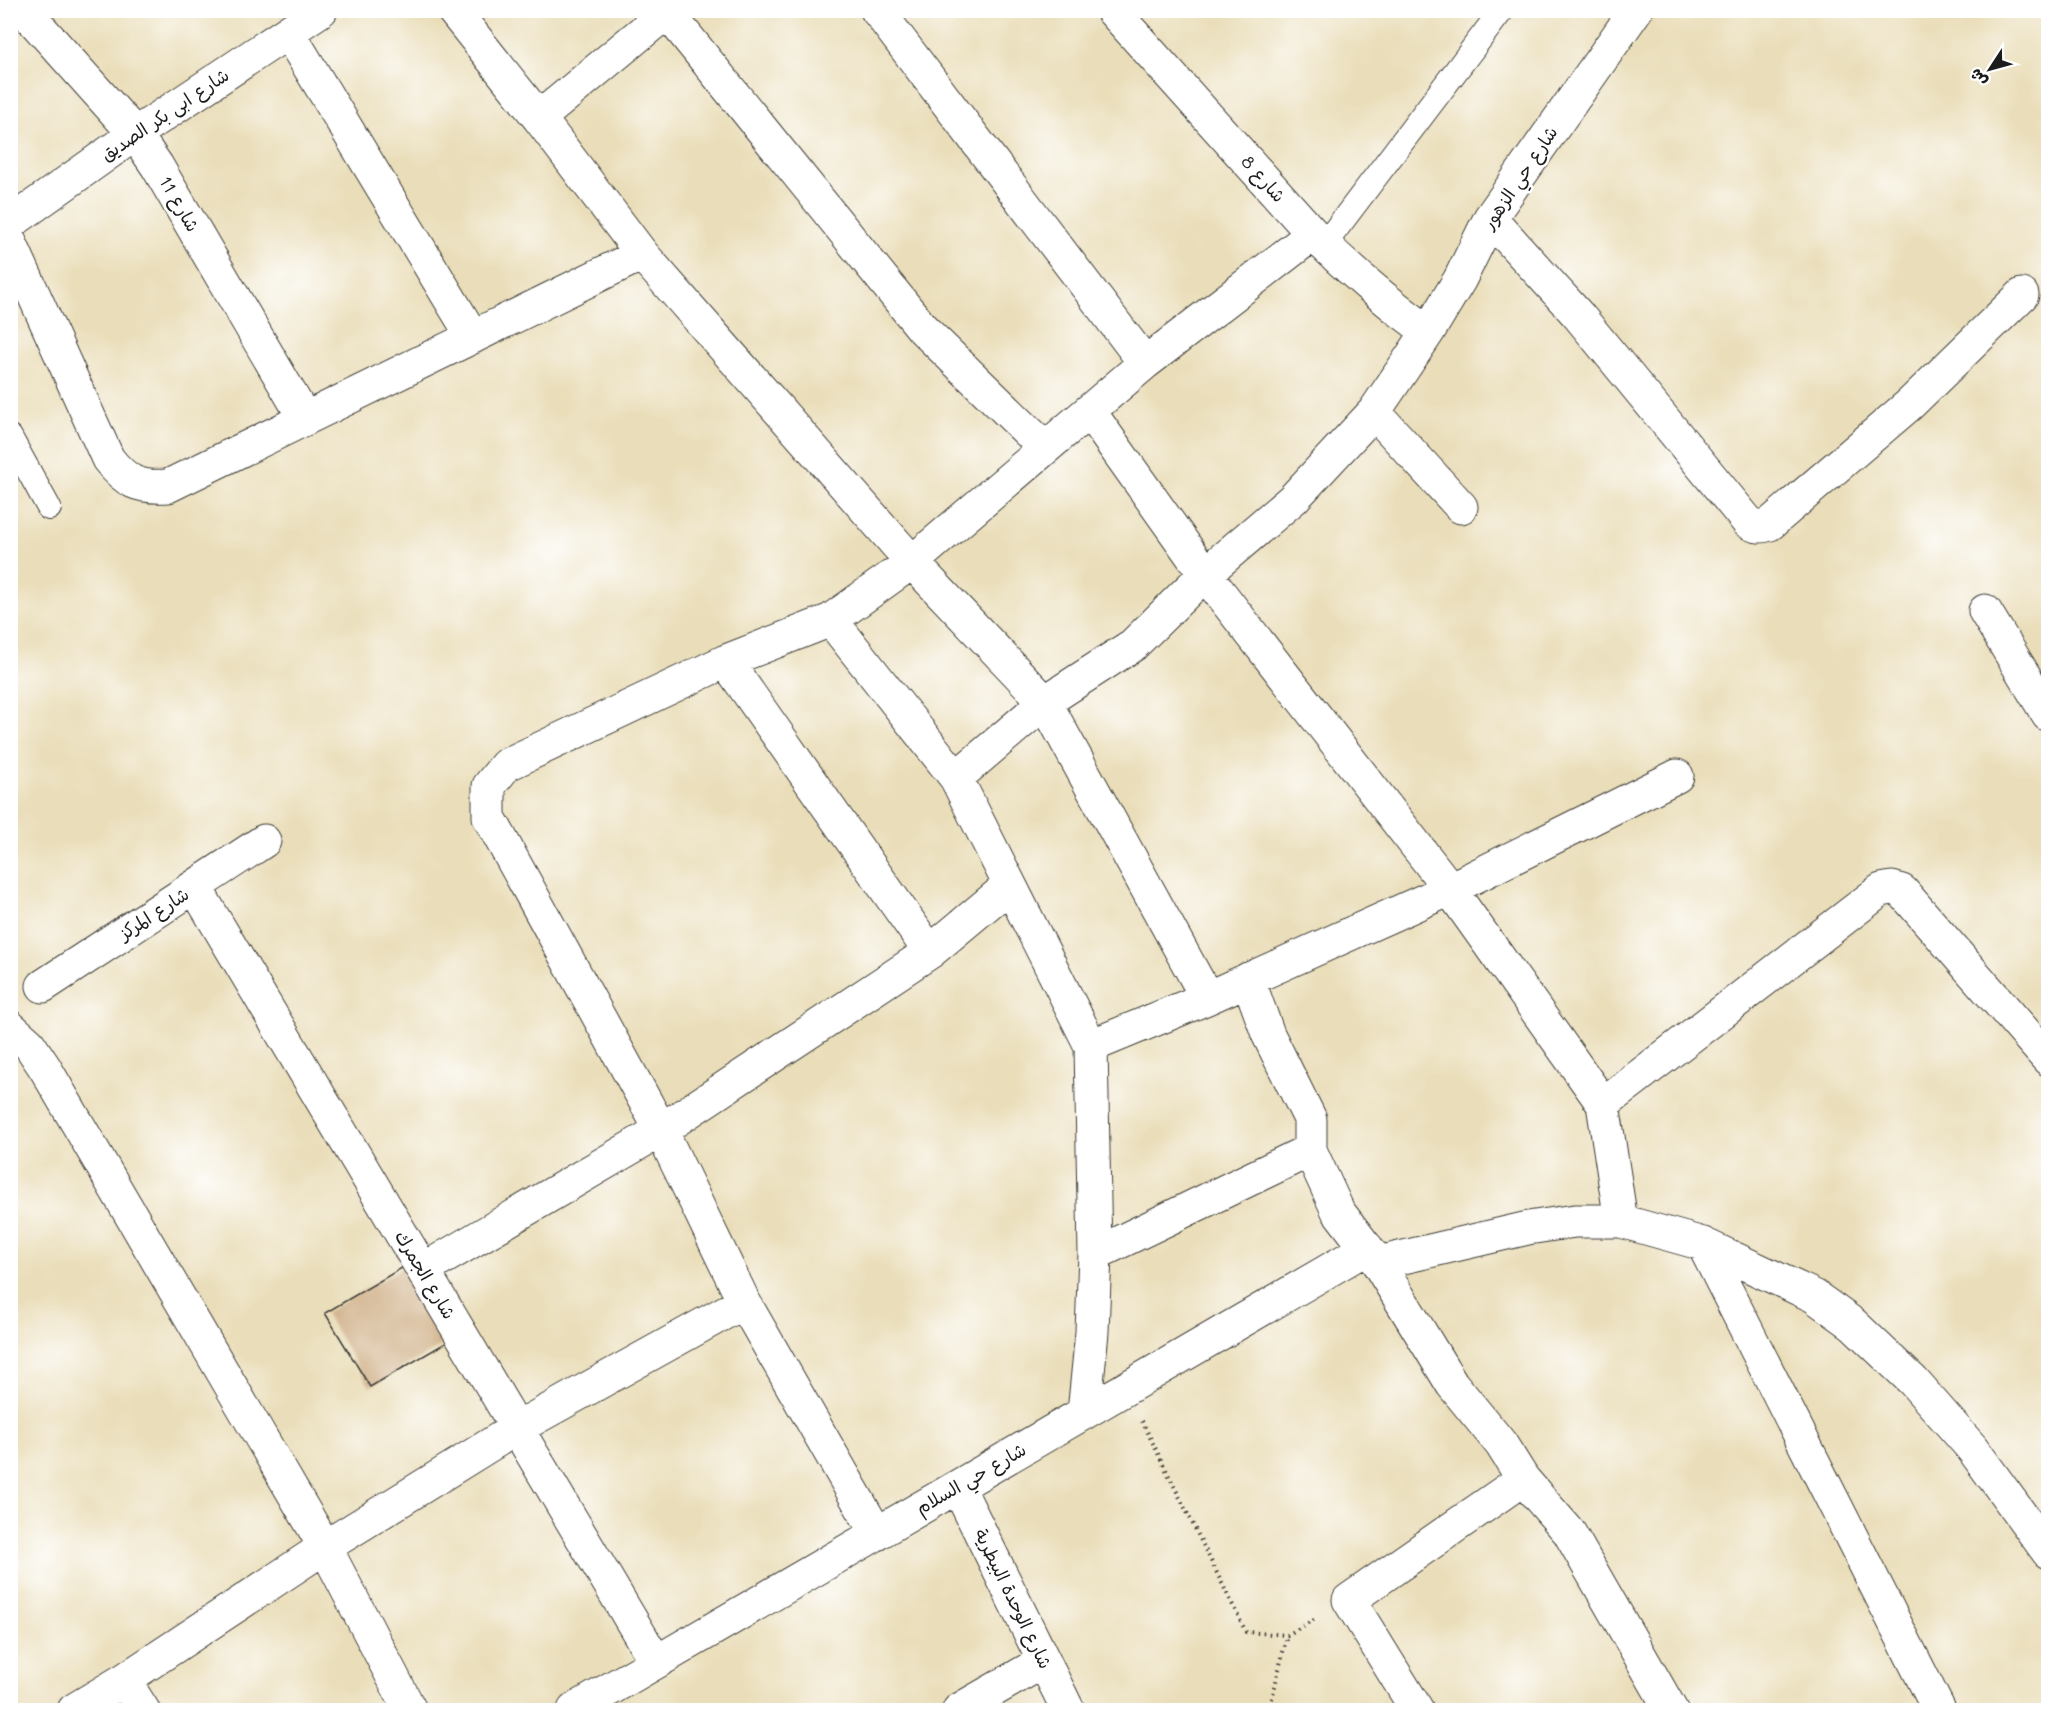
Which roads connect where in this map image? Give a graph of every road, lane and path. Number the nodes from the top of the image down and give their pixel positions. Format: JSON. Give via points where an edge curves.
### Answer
{"nodes":[{"id":1,"x":24,"y":10,"type":"edge"},
{"id":2,"x":453,"y":10,"type":"edge"},
{"id":3,"x":877,"y":10,"type":"edge"},
{"id":4,"x":1112,"y":10,"type":"edge"},
{"id":5,"x":1502,"y":10,"type":"edge"},
{"id":6,"x":1636,"y":10,"type":"edge"},
{"id":7,"x":668,"y":11,"type":"edge"},
{"id":8,"x":298,"y":20,"type":"edge"},
{"id":9,"x":539,"y":118,"type":"junction"},
{"id":10,"x":135,"y":134,"type":"junction"},
{"id":11,"x":1490,"y":218,"type":"junction"},
{"id":12,"x":10,"y":223,"type":"edge"},
{"id":13,"x":1318,"y":240,"type":"junction"},
{"id":14,"x":10,"y":242,"type":"edge"},
{"id":15,"x":642,"y":254,"type":"junction"},
{"id":16,"x":2022,"y":295,"type":"dead end"},
{"id":17,"x":1428,"y":332,"type":"junction"},
{"id":18,"x":473,"y":337,"type":"junction"},
{"id":19,"x":1145,"y":363,"type":"junction"},
{"id":20,"x":1089,"y":411,"type":"junction"},
{"id":21,"x":1374,"y":412,"type":"junction"},
{"id":22,"x":304,"y":419,"type":"junction"},
{"id":23,"x":10,"y":437,"type":"edge"},
{"id":24,"x":1045,"y":448,"type":"junction"},
{"id":25,"x":1461,"y":507,"type":"dead end"},
{"id":26,"x":49,"y":508,"type":"dead end"},
{"id":27,"x":912,"y":562,"type":"junction"},
{"id":28,"x":1205,"y":574,"type":"junction"},
{"id":29,"x":1985,"y":611,"type":"dead end"},
{"id":30,"x":831,"y":620,"type":"junction"},
{"id":31,"x":726,"y":661,"type":"junction"},
{"id":32,"x":1045,"y":702,"type":"junction"},
{"id":33,"x":2049,"y":715,"type":"edge"},
{"id":34,"x":1677,"y":776,"type":"dead end"},
{"id":35,"x":957,"y":778,"type":"junction"},
{"id":36,"x":264,"y":841,"type":"dead end"},
{"id":37,"x":1011,"y":885,"type":"junction"},
{"id":38,"x":195,"y":887,"type":"junction"},
{"id":39,"x":1450,"y":889,"type":"junction"},
{"id":40,"x":930,"y":952,"type":"junction"},
{"id":41,"x":1248,"y":980,"type":"junction"},
{"id":42,"x":43,"y":986,"type":"dead end"},
{"id":43,"x":1207,"y":998,"type":"junction"},
{"id":44,"x":10,"y":1027,"type":"edge"},
{"id":45,"x":1091,"y":1046,"type":"junction"},
{"id":46,"x":2049,"y":1059,"type":"edge"},
{"id":47,"x":1603,"y":1104,"type":"junction"},
{"id":48,"x":662,"y":1130,"type":"junction"},
{"id":49,"x":1310,"y":1150,"type":"junction"},
{"id":50,"x":1621,"y":1221,"type":"junction"},
{"id":51,"x":1703,"y":1244,"type":"junction"},
{"id":52,"x":1095,"y":1254,"type":"junction"},
{"id":53,"x":1373,"y":1256,"type":"junction"},
{"id":54,"x":423,"y":1270,"type":"junction"},
{"id":55,"x":744,"y":1302,"type":"junction"},
{"id":56,"x":1126,"y":1388,"type":"junction"},
{"id":57,"x":1084,"y":1413,"type":"junction"},
{"id":58,"x":517,"y":1428,"type":"junction"},
{"id":59,"x":1523,"y":1479,"type":"junction"},
{"id":60,"x":957,"y":1487,"type":"junction"},
{"id":61,"x":877,"y":1534,"type":"junction"},
{"id":62,"x":325,"y":1547,"type":"junction"},
{"id":63,"x":2049,"y":1552,"type":"edge"},
{"id":64,"x":1044,"y":1661,"type":"junction"},
{"id":65,"x":656,"y":1662,"type":"junction"},
{"id":66,"x":124,"y":1680,"type":"junction"},
{"id":67,"x":74,"y":1710,"type":"edge"},
{"id":68,"x":143,"y":1710,"type":"edge"},
{"id":69,"x":410,"y":1710,"type":"edge"},
{"id":70,"x":574,"y":1710,"type":"edge"},
{"id":71,"x":959,"y":1710,"type":"edge"},
{"id":72,"x":1068,"y":1710,"type":"edge"},
{"id":73,"x":1275,"y":1710,"type":"edge"},
{"id":74,"x":1417,"y":1710,"type":"edge"},
{"id":75,"x":1671,"y":1710,"type":"edge"},
{"id":76,"x":1939,"y":1710,"type":"edge"}],
"edges":[{"from":1,"to":10,"type":"street","name":"شارع 11"},
{"from":2,"to":9,"type":"street"},
{"from":3,"to":19,"type":"street"},
{"from":4,"to":13,"type":"street","name":"شارع 8"},
{"from":5,"to":13,"type":"lane"},
{"from":6,"to":11,"type":"street","name":"شارع حي الزهور"},
{"from":7,"to":9,"type":"street"},
{"from":7,"to":24,"type":"street","via":[[923,329]]},
{"from":8,"to":10,"type":"street","name":"شارع ابى بكر الصديق"},
{"from":8,"to":18,"type":"street"},
{"from":9,"to":15,"type":"street"},
{"from":10,"to":12,"type":"street","name":"شارع ابى بكر الصديق"},
{"from":10,"to":22,"type":"street","name":"شارع 11"},
{"from":11,"to":16,"type":"street","via":[[1578,315],[1754,526],[1770,524],[1901,411]]},
{"from":11,"to":17,"type":"street","name":"شارع حي الزهور"},
{"from":13,"to":17,"type":"street","name":"شارع 8","via":[[1386,301]]},
{"from":13,"to":19,"type":"street"},
{"from":14,"to":22,"type":"street","via":[[108,459],[118,473],[133,483],[168,486]]},
{"from":15,"to":18,"type":"street"},
{"from":15,"to":27,"type":"street"},
{"from":17,"to":21,"type":"street","name":"شارع حي الزهور"},
{"from":18,"to":22,"type":"street"},
{"from":19,"to":20,"type":"street"},
{"from":20,"to":24,"type":"street"},
{"from":20,"to":28,"type":"street"},
{"from":21,"to":25,"type":"street"},
{"from":21,"to":28,"type":"street","name":"شارع حي الزهور","via":[[1293,499]]},
{"from":23,"to":26,"type":"lane"},
{"from":24,"to":27,"type":"street"},
{"from":27,"to":30,"type":"street"},
{"from":27,"to":32,"type":"street"},
{"from":28,"to":32,"type":"street","name":"شارع حي الزهور","via":[[1133,645]]},
{"from":28,"to":39,"type":"street"},
{"from":29,"to":33,"type":"street"},
{"from":30,"to":31,"type":"street"},
{"from":30,"to":35,"type":"street"},
{"from":31,"to":40,"type":"street"},
{"from":31,"to":48,"type":"street","via":[[506,765],[489,786],[489,817]]},
{"from":32,"to":35,"type":"street","name":"شارع حي الزهور"},
{"from":32,"to":43,"type":"street"},
{"from":34,"to":39,"type":"street"},
{"from":35,"to":37,"type":"street"},
{"from":36,"to":38,"type":"street","name":"شارع المركز"},
{"from":37,"to":40,"type":"street"},
{"from":37,"to":45,"type":"street"},
{"from":38,"to":42,"type":"street","name":"شارع المركز"},
{"from":38,"to":54,"type":"street","name":"شارع الجمرك"},
{"from":39,"to":41,"type":"street"},
{"from":39,"to":47,"type":"street"},
{"from":40,"to":48,"type":"street"},
{"from":41,"to":43,"type":"street"},
{"from":41,"to":49,"type":"street","via":[[1268,1034],[1310,1119]]},
{"from":43,"to":45,"type":"street"},
{"from":44,"to":62,"type":"street","via":[[29,1044],[45,1068]]},
{"from":45,"to":52,"type":"street"},
{"from":46,"to":47,"type":"street","via":[[1902,891],[1892,888],[1881,890]]},
{"from":47,"to":50,"type":"street"},
{"from":48,"to":54,"type":"street"},
{"from":48,"to":55,"type":"street"},
{"from":49,"to":52,"type":"street"},
{"from":49,"to":53,"type":"street","via":[[1338,1211]]},
{"from":50,"to":51,"type":"street","name":"شارع حي السلام"},
{"from":50,"to":53,"type":"street","name":"شارع حي السلام","via":[[1575,1221]]},
{"from":51,"to":63,"type":"street","name":"شارع حي السلام","via":[[1814,1296],[1853,1323],[1913,1381],[1972,1448]]},
{"from":51,"to":76,"type":"street"},
{"from":52,"to":57,"type":"street"},
{"from":53,"to":56,"type":"street","name":"شارع حي السلام"},
{"from":53,"to":59,"type":"street","via":[[1452,1384],[1501,1443]]},
{"from":54,"to":58,"type":"street","name":"شارع الجمرك"},
{"from":55,"to":58,"type":"street"},
{"from":55,"to":61,"type":"street"},
{"from":56,"to":57,"type":"street","name":"شارع حي السلام"},
{"from":56,"to":73,"type":"path","via":[[1246,1632],[1287,1635],[1271,1703]]},
{"from":57,"to":60,"type":"street","name":"شارع حي السلام"},
{"from":58,"to":62,"type":"street"},
{"from":58,"to":65,"type":"street","name":"شارع الجمرك"},
{"from":59,"to":74,"type":"street","via":[[1349,1600]]},
{"from":59,"to":75,"type":"street","via":[[1569,1532]]},
{"from":60,"to":61,"type":"street","name":"شارع حي السلام"},
{"from":60,"to":64,"type":"street","name":"شارع الوحدة البيطرية"},
{"from":61,"to":65,"type":"street","name":"شارع حي السلام"},
{"from":62,"to":66,"type":"street"},
{"from":62,"to":69,"type":"street"},
{"from":64,"to":71,"type":"street"},
{"from":64,"to":72,"type":"street","name":"شارع الوحدة البيطرية"},
{"from":65,"to":70,"type":"street","name":"شارع حي السلام"},
{"from":66,"to":67,"type":"street"},
{"from":66,"to":68,"type":"street"}]}
